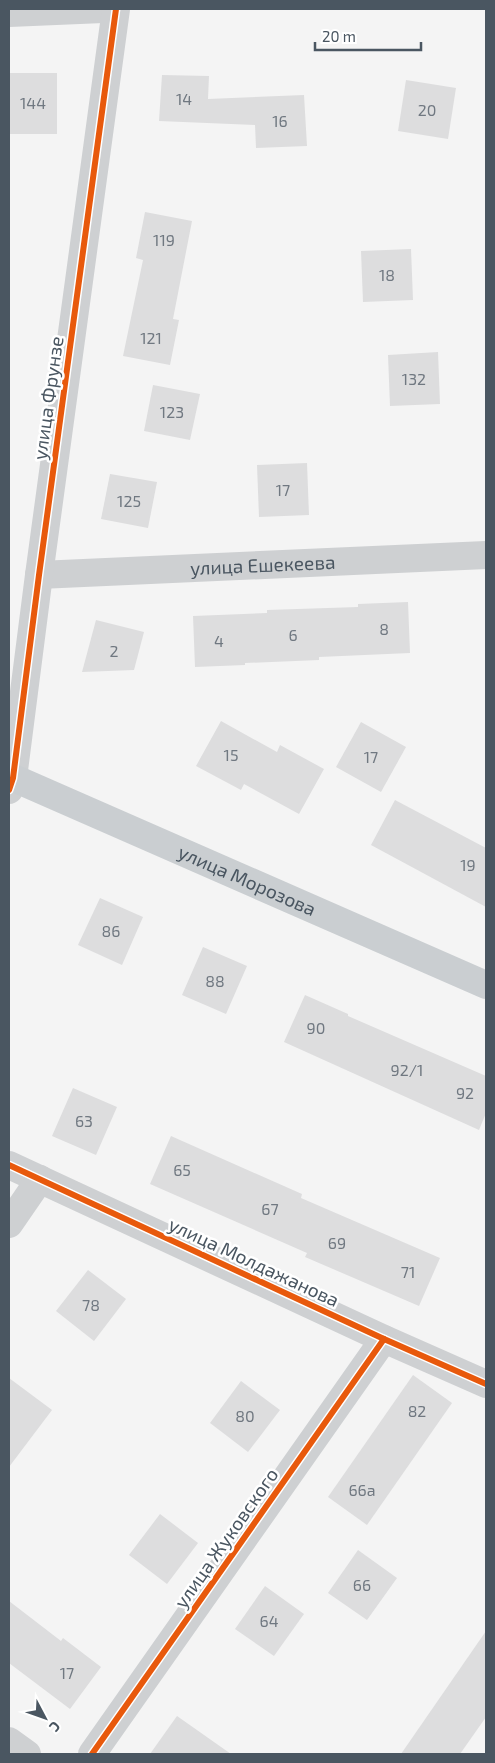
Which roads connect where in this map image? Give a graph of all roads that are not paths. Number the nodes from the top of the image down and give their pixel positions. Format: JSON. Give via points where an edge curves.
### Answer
{"nodes":[{"id":1,"x":103,"y":9,"type":"edge"},
{"id":2,"x":116,"y":9,"type":"edge"},
{"id":3,"x":9,"y":13,"type":"edge"},
{"id":4,"x":486,"y":555,"type":"edge"},
{"id":5,"x":39,"y":576,"type":"junction"},
{"id":6,"x":10,"y":781,"type":"edge"},
{"id":7,"x":486,"y":985,"type":"edge"},
{"id":8,"x":9,"y":1165,"type":"edge"},
{"id":9,"x":40,"y":1179,"type":"junction"},
{"id":10,"x":9,"y":1224,"type":"edge"},
{"id":11,"x":384,"y":1339,"type":"junction"},
{"id":12,"x":486,"y":1384,"type":"edge"},
{"id":13,"x":9,"y":1741,"type":"edge"},
{"id":14,"x":27,"y":1754,"type":"edge"},
{"id":15,"x":92,"y":1754,"type":"edge"}],
"edges":[{"from":1,"to":3,"type":"street"},
{"from":2,"to":5,"type":"street","name":"улица Фрунзе"},
{"from":4,"to":5,"type":"street","name":"улица Ешекеева"},
{"from":5,"to":6,"type":"street","name":"улица Фрунзе"},
{"from":6,"to":7,"type":"main road","name":"улица Морозова"},
{"from":8,"to":9,"type":"street","name":"улица Молдажанова"},
{"from":9,"to":10,"type":"street"},
{"from":9,"to":11,"type":"street","name":"улица Молдажанова"},
{"from":11,"to":12,"type":"street","name":"улица Молдажанова"},
{"from":11,"to":15,"type":"street","name":"улица Жуковского"},
{"from":13,"to":14,"type":"street"}]}
